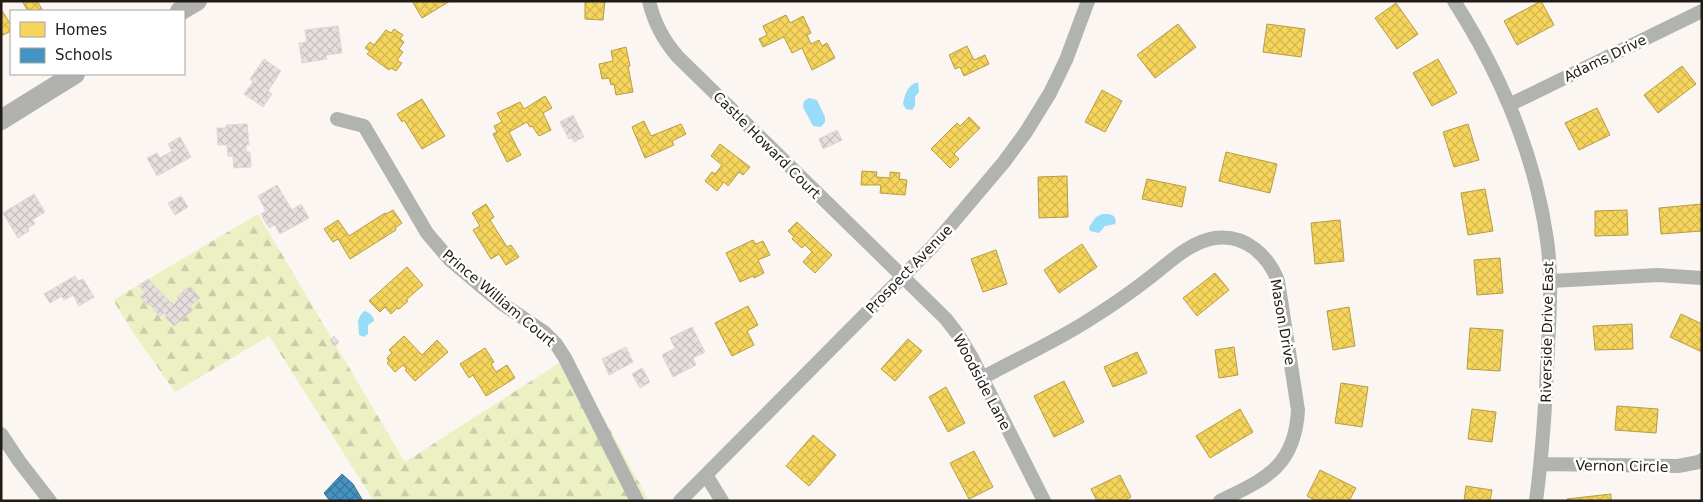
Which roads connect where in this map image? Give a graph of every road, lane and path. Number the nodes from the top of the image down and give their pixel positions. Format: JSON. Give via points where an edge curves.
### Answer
{"nodes":[{"id":1,"x":197,"y":1,"type":"edge"},
{"id":2,"x":649,"y":1,"type":"edge"},
{"id":3,"x":1088,"y":1,"type":"edge"},
{"id":4,"x":1454,"y":1,"type":"edge"},
{"id":5,"x":182,"y":10,"type":"edge"},
{"id":6,"x":1702,"y":11,"type":"edge"},
{"id":7,"x":73,"y":75,"type":"edge"},
{"id":8,"x":1509,"y":105,"type":"junction"},
{"id":9,"x":337,"y":119,"type":"dead end"},
{"id":10,"x":1,"y":120,"type":"edge"},
{"id":11,"x":902,"y":278,"type":"junction"},
{"id":12,"x":1702,"y":278,"type":"edge"},
{"id":13,"x":1551,"y":282,"type":"junction"},
{"id":14,"x":982,"y":378,"type":"junction"},
{"id":15,"x":3,"y":441,"type":"edge"},
{"id":16,"x":1702,"y":460,"type":"edge"},
{"id":17,"x":1541,"y":464,"type":"junction"},
{"id":18,"x":706,"y":474,"type":"junction"},
{"id":19,"x":50,"y":501,"type":"edge"},
{"id":20,"x":637,"y":501,"type":"edge"},
{"id":21,"x":680,"y":501,"type":"edge"},
{"id":22,"x":722,"y":501,"type":"edge"},
{"id":23,"x":1044,"y":501,"type":"edge"},
{"id":24,"x":1220,"y":501,"type":"edge"},
{"id":25,"x":1536,"y":501,"type":"edge"}],
"edges":[{"from":1,"to":5,"type":"main road"},
{"from":2,"to":11,"type":"street","name":"Castle Howard Court","via":[[661,35],[678,57]]},
{"from":3,"to":11,"type":"street","name":"Prospect Avenue","via":[[1066,60],[1026,132],[933,246]]},
{"from":4,"to":8,"type":"street","name":"Riverside Drive East","via":[[1491,65]]},
{"from":6,"to":8,"type":"street","name":"Adams Drive"},
{"from":7,"to":10,"type":"main road"},
{"from":8,"to":13,"type":"street","name":"Riverside Drive East","via":[[1539,197]]},
{"from":9,"to":20,"type":"street","name":"Prince William Court","via":[[364,126],[427,233],[450,260],[556,344]]},
{"from":11,"to":14,"type":"street","name":"Woodside Lane","via":[[959,336]]},
{"from":11,"to":18,"type":"street","name":"Prospect Avenue"},
{"from":12,"to":13,"type":"street","via":[[1658,275]]},
{"from":13,"to":17,"type":"street","name":"Riverside Drive East"},
{"from":14,"to":23,"type":"street","name":"Woodside Lane"},
{"from":14,"to":24,"type":"street","name":"Mason Drive","via":[[1090,319],[1204,240],[1230,238],[1255,248],[1265,257],[1278,281],[1298,410],[1297,425],[1286,456],[1275,469],[1264,479]]},
{"from":15,"to":19,"type":"street"},
{"from":16,"to":17,"type":"street","name":"Vernon Circle","via":[[1678,466]]},
{"from":17,"to":25,"type":"street","name":"Riverside Drive East"},
{"from":18,"to":21,"type":"street","name":"Prospect Avenue"},
{"from":18,"to":22,"type":"street"}]}
